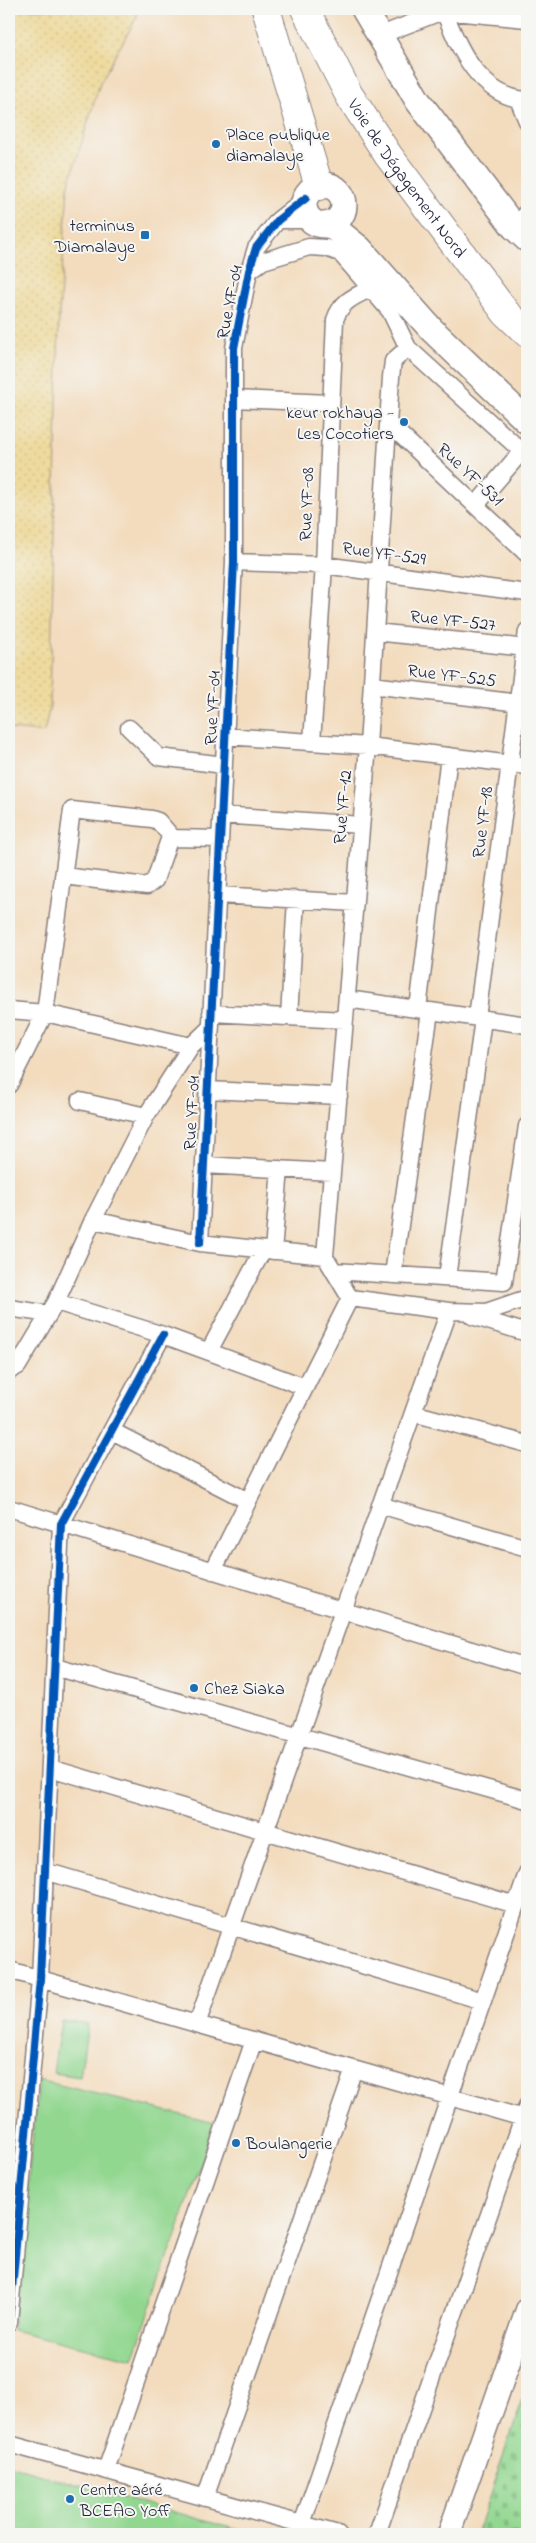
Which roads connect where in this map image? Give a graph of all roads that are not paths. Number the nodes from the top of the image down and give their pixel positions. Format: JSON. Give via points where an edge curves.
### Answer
{"nodes":[{"id":1,"x":266,"y":9,"type":"edge"},
{"id":2,"x":305,"y":9,"type":"edge"},
{"id":3,"x":324,"y":9,"type":"edge"},
{"id":4,"x":364,"y":9,"type":"edge"},
{"id":5,"x":443,"y":10,"type":"edge"},
{"id":6,"x":527,"y":19,"type":"edge"},
{"id":7,"x":378,"y":36,"type":"junction"},
{"id":8,"x":522,"y":99,"type":"edge"},
{"id":9,"x":527,"y":121,"type":"edge"},
{"id":10,"x":322,"y":207,"type":"junction"},
{"id":11,"x":278,"y":220,"type":"junction"},
{"id":12,"x":523,"y":226,"type":"edge"},
{"id":13,"x":249,"y":270,"type":"junction"},
{"id":14,"x":372,"y":288,"type":"junction"},
{"id":15,"x":527,"y":308,"type":"edge"},
{"id":16,"x":527,"y":333,"type":"edge"},
{"id":17,"x":408,"y":348,"type":"junction"},
{"id":18,"x":235,"y":399,"type":"junction"},
{"id":19,"x":330,"y":403,"type":"junction"},
{"id":20,"x":527,"y":421,"type":"edge"},
{"id":21,"x":388,"y":423,"type":"junction"},
{"id":22,"x":525,"y":454,"type":"edge"},
{"id":23,"x":476,"y":505,"type":"junction"},
{"id":24,"x":527,"y":554,"type":"edge"},
{"id":25,"x":234,"y":562,"type":"junction"},
{"id":26,"x":324,"y":565,"type":"junction"},
{"id":27,"x":379,"y":573,"type":"junction"},
{"id":28,"x":527,"y":593,"type":"edge"},
{"id":29,"x":527,"y":631,"type":"edge"},
{"id":30,"x":375,"y":632,"type":"junction"},
{"id":31,"x":526,"y":648,"type":"edge"},
{"id":32,"x":372,"y":685,"type":"junction"},
{"id":33,"x":522,"y":704,"type":"edge"},
{"id":34,"x":129,"y":728,"type":"dead end"},
{"id":35,"x":226,"y":736,"type":"junction"},
{"id":36,"x":312,"y":742,"type":"junction"},
{"id":37,"x":368,"y":746,"type":"junction"},
{"id":38,"x":449,"y":756,"type":"junction"},
{"id":39,"x":510,"y":764,"type":"junction"},
{"id":40,"x":224,"y":765,"type":"junction"},
{"id":41,"x":527,"y":766,"type":"edge"},
{"id":42,"x":222,"y":816,"type":"junction"},
{"id":43,"x":361,"y":825,"type":"junction"},
{"id":44,"x":173,"y":838,"type":"junction"},
{"id":45,"x":220,"y":838,"type":"junction"},
{"id":46,"x":63,"y":876,"type":"junction"},
{"id":47,"x":217,"y":895,"type":"junction"},
{"id":48,"x":296,"y":899,"type":"junction"},
{"id":49,"x":355,"y":903,"type":"junction"},
{"id":50,"x":347,"y":999,"type":"junction"},
{"id":51,"x":9,"y":1010,"type":"edge"},
{"id":52,"x":424,"y":1010,"type":"junction"},
{"id":53,"x":45,"y":1013,"type":"junction"},
{"id":54,"x":290,"y":1018,"type":"junction"},
{"id":55,"x":480,"y":1018,"type":"junction"},
{"id":56,"x":211,"y":1020,"type":"junction"},
{"id":57,"x":345,"y":1020,"type":"junction"},
{"id":58,"x":527,"y":1025,"type":"edge"},
{"id":59,"x":191,"y":1046,"type":"junction"},
{"id":60,"x":9,"y":1085,"type":"edge"},
{"id":61,"x":208,"y":1090,"type":"junction"},
{"id":62,"x":339,"y":1096,"type":"junction"},
{"id":63,"x":80,"y":1101,"type":"dead end"},
{"id":64,"x":146,"y":1116,"type":"junction"},
{"id":65,"x":527,"y":1126,"type":"edge"},
{"id":66,"x":204,"y":1164,"type":"junction"},
{"id":67,"x":280,"y":1169,"type":"junction"},
{"id":68,"x":332,"y":1172,"type":"junction"},
{"id":69,"x":93,"y":1220,"type":"junction"},
{"id":70,"x":200,"y":1243,"type":"junction"},
{"id":71,"x":268,"y":1250,"type":"junction"},
{"id":72,"x":326,"y":1256,"type":"junction"},
{"id":73,"x":334,"y":1271,"type":"junction"},
{"id":74,"x":393,"y":1275,"type":"junction"},
{"id":75,"x":447,"y":1278,"type":"junction"},
{"id":76,"x":350,"y":1298,"type":"junction"},
{"id":77,"x":527,"y":1298,"type":"edge"},
{"id":78,"x":9,"y":1308,"type":"edge"},
{"id":79,"x":53,"y":1308,"type":"junction"},
{"id":80,"x":454,"y":1311,"type":"junction"},
{"id":81,"x":527,"y":1333,"type":"edge"},
{"id":82,"x":163,"y":1335,"type":"junction"},
{"id":83,"x":209,"y":1351,"type":"junction"},
{"id":84,"x":9,"y":1371,"type":"edge"},
{"id":85,"x":305,"y":1387,"type":"junction"},
{"id":86,"x":413,"y":1413,"type":"junction"},
{"id":87,"x":112,"y":1431,"type":"junction"},
{"id":88,"x":527,"y":1444,"type":"edge"},
{"id":89,"x":248,"y":1501,"type":"junction"},
{"id":90,"x":380,"y":1505,"type":"junction"},
{"id":91,"x":9,"y":1508,"type":"edge"},
{"id":92,"x":61,"y":1524,"type":"junction"},
{"id":93,"x":527,"y":1548,"type":"edge"},
{"id":94,"x":213,"y":1571,"type":"junction"},
{"id":95,"x":343,"y":1611,"type":"junction"},
{"id":96,"x":55,"y":1667,"type":"junction"},
{"id":97,"x":527,"y":1667,"type":"edge"},
{"id":98,"x":299,"y":1736,"type":"junction"},
{"id":99,"x":50,"y":1768,"type":"junction"},
{"id":100,"x":527,"y":1800,"type":"edge"},
{"id":101,"x":265,"y":1831,"type":"junction"},
{"id":102,"x":45,"y":1871,"type":"junction"},
{"id":103,"x":527,"y":1872,"type":"edge"},
{"id":104,"x":516,"y":1905,"type":"junction"},
{"id":105,"x":231,"y":1926,"type":"junction"},
{"id":106,"x":9,"y":1970,"type":"edge"},
{"id":107,"x":40,"y":1979,"type":"junction"},
{"id":108,"x":483,"y":2001,"type":"junction"},
{"id":109,"x":197,"y":2024,"type":"junction"},
{"id":110,"x":254,"y":2040,"type":"junction"},
{"id":111,"x":354,"y":2069,"type":"junction"},
{"id":112,"x":450,"y":2097,"type":"junction"},
{"id":113,"x":526,"y":2115,"type":"edge"},
{"id":114,"x":527,"y":2310,"type":"edge"},
{"id":115,"x":9,"y":2322,"type":"edge"},
{"id":116,"x":9,"y":2444,"type":"edge"},
{"id":117,"x":106,"y":2470,"type":"junction"},
{"id":118,"x":205,"y":2498,"type":"junction"},
{"id":119,"x":302,"y":2524,"type":"junction"},
{"id":120,"x":338,"y":2534,"type":"edge"},
{"id":121,"x":377,"y":2534,"type":"edge"},
{"id":122,"x":449,"y":2534,"type":"edge"}],
"edges":[{"from":1,"to":10,"type":"highway"},
{"from":2,"to":16,"type":"highway","name":"Voie de Dégagement Nord","via":[[349,95],[388,155],[506,313]]},
{"from":3,"to":15,"type":"highway","name":"Voie de Dégagement Nord","via":[[363,85],[401,146]]},
{"from":4,"to":7,"type":"main road"},
{"from":5,"to":6,"type":"street"},
{"from":5,"to":7,"type":"street"},
{"from":5,"to":8,"type":"street","via":[[480,80],[494,90]]},
{"from":7,"to":12,"type":"main road","via":[[418,101]]},
{"from":8,"to":9,"type":"street"},
{"from":10,"to":11,"type":"street","name":"Rue YF-04"},
{"from":10,"to":11,"type":"street"},
{"from":10,"to":20,"type":"main road","via":[[432,330]]},
{"from":11,"to":13,"type":"street","name":"Rue YF-04","via":[[256,248]]},
{"from":13,"to":14,"type":"street","via":[[263,261],[309,247],[326,248],[340,253]]},
{"from":13,"to":18,"type":"street","name":"Rue YF-04","via":[[234,348]]},
{"from":14,"to":17,"type":"street","via":[[390,311]]},
{"from":14,"to":19,"type":"street","name":"Rue YF-08","via":[[350,298],[338,309]]},
{"from":17,"to":21,"type":"street","name":"Rue YF-12","via":[[393,361]]},
{"from":17,"to":22,"type":"street"},
{"from":18,"to":19,"type":"street"},
{"from":18,"to":25,"type":"street","name":"Rue YF-04"},
{"from":19,"to":26,"type":"street","name":"Rue YF-08"},
{"from":21,"to":23,"type":"street","name":"Rue YF-531"},
{"from":21,"to":27,"type":"street","name":"Rue YF-12"},
{"from":22,"to":23,"type":"street"},
{"from":23,"to":24,"type":"street","name":"Rue YF-531"},
{"from":25,"to":26,"type":"street","name":"Rue YF-529"},
{"from":25,"to":35,"type":"street","name":"Rue YF-04"},
{"from":26,"to":27,"type":"street","name":"Rue YF-529"},
{"from":26,"to":36,"type":"street","name":"Rue YF-08"},
{"from":27,"to":28,"type":"street","name":"Rue YF-529"},
{"from":27,"to":30,"type":"street","name":"Rue YF-12"},
{"from":29,"to":31,"type":"street","name":"Rue YF-18"},
{"from":30,"to":31,"type":"street","name":"Rue YF-527"},
{"from":30,"to":32,"type":"street","name":"Rue YF-12"},
{"from":31,"to":33,"type":"street","name":"Rue YF-18"},
{"from":32,"to":33,"type":"street","name":"Rue YF-525"},
{"from":32,"to":37,"type":"street","name":"Rue YF-12"},
{"from":33,"to":39,"type":"street","name":"Rue YF-18"},
{"from":34,"to":40,"type":"street","via":[[159,757]]},
{"from":35,"to":36,"type":"street"},
{"from":35,"to":40,"type":"street","name":"Rue YF-04"},
{"from":36,"to":37,"type":"street"},
{"from":37,"to":38,"type":"street"},
{"from":37,"to":43,"type":"street","name":"Rue YF-12"},
{"from":38,"to":39,"type":"street"},
{"from":38,"to":52,"type":"street"},
{"from":39,"to":41,"type":"street"},
{"from":39,"to":55,"type":"street","name":"Rue YF-18"},
{"from":40,"to":42,"type":"street","name":"Rue YF-04"},
{"from":42,"to":43,"type":"street"},
{"from":42,"to":45,"type":"street","name":"Rue YF-04"},
{"from":43,"to":49,"type":"street","name":"Rue YF-12"},
{"from":44,"to":45,"type":"street"},
{"from":44,"to":46,"type":"street","via":[[169,840],[151,884]]},
{"from":44,"to":46,"type":"street","via":[[158,821],[152,819],[72,810]]},
{"from":45,"to":47,"type":"street","name":"Rue YF-04"},
{"from":46,"to":53,"type":"street"},
{"from":47,"to":48,"type":"street"},
{"from":47,"to":56,"type":"street","name":"Rue YF-04"},
{"from":48,"to":49,"type":"street"},
{"from":48,"to":54,"type":"street"},
{"from":49,"to":50,"type":"street","name":"Rue YF-12"},
{"from":50,"to":52,"type":"street"},
{"from":50,"to":57,"type":"street","name":"Rue YF-12"},
{"from":51,"to":53,"type":"street"},
{"from":52,"to":55,"type":"street"},
{"from":52,"to":74,"type":"street"},
{"from":53,"to":59,"type":"street"},
{"from":53,"to":60,"type":"street"},
{"from":54,"to":56,"type":"street"},
{"from":54,"to":57,"type":"street"},
{"from":55,"to":58,"type":"street"},
{"from":55,"to":75,"type":"street","name":"Rue YF-18"},
{"from":56,"to":59,"type":"street"},
{"from":56,"to":61,"type":"street","name":"Rue YF-04"},
{"from":57,"to":62,"type":"street","name":"Rue YF-12"},
{"from":59,"to":64,"type":"street"},
{"from":61,"to":62,"type":"street"},
{"from":61,"to":66,"type":"street","name":"Rue YF-04"},
{"from":62,"to":68,"type":"street","name":"Rue YF-12"},
{"from":63,"to":64,"type":"street"},
{"from":64,"to":69,"type":"street"},
{"from":65,"to":75,"type":"street","via":[[504,1282]]},
{"from":66,"to":67,"type":"street"},
{"from":66,"to":70,"type":"street","name":"Rue YF-04"},
{"from":67,"to":68,"type":"street"},
{"from":67,"to":71,"type":"street"},
{"from":68,"to":72,"type":"street","name":"Rue YF-12"},
{"from":69,"to":70,"type":"street"},
{"from":69,"to":79,"type":"street"},
{"from":70,"to":71,"type":"street"},
{"from":71,"to":72,"type":"street"},
{"from":71,"to":83,"type":"street"},
{"from":72,"to":73,"type":"street"},
{"from":73,"to":74,"type":"street"},
{"from":73,"to":76,"type":"street"},
{"from":74,"to":75,"type":"street"},
{"from":76,"to":80,"type":"street"},
{"from":76,"to":85,"type":"street"},
{"from":77,"to":80,"type":"street","via":[[486,1312]]},
{"from":78,"to":79,"type":"street"},
{"from":79,"to":82,"type":"street"},
{"from":79,"to":84,"type":"street","via":[[18,1366]]},
{"from":80,"to":81,"type":"street"},
{"from":80,"to":86,"type":"street"},
{"from":82,"to":83,"type":"street"},
{"from":82,"to":87,"type":"street"},
{"from":83,"to":85,"type":"street"},
{"from":85,"to":89,"type":"street"},
{"from":86,"to":88,"type":"street"},
{"from":86,"to":90,"type":"street"},
{"from":87,"to":89,"type":"street"},
{"from":87,"to":92,"type":"street"},
{"from":89,"to":94,"type":"street"},
{"from":90,"to":93,"type":"street"},
{"from":90,"to":95,"type":"street"},
{"from":91,"to":92,"type":"street"},
{"from":92,"to":94,"type":"street"},
{"from":92,"to":96,"type":"street"},
{"from":94,"to":95,"type":"street"},
{"from":95,"to":97,"type":"street"},
{"from":95,"to":98,"type":"street"},
{"from":96,"to":98,"type":"street"},
{"from":96,"to":99,"type":"street"},
{"from":98,"to":100,"type":"street"},
{"from":98,"to":101,"type":"street"},
{"from":99,"to":101,"type":"street"},
{"from":99,"to":102,"type":"street"},
{"from":101,"to":104,"type":"street"},
{"from":101,"to":105,"type":"street"},
{"from":102,"to":105,"type":"street"},
{"from":102,"to":107,"type":"street"},
{"from":103,"to":104,"type":"street"},
{"from":104,"to":108,"type":"street"},
{"from":105,"to":108,"type":"street"},
{"from":105,"to":109,"type":"street"},
{"from":106,"to":107,"type":"street"},
{"from":107,"to":109,"type":"street"},
{"from":107,"to":115,"type":"street"},
{"from":108,"to":112,"type":"street"},
{"from":109,"to":110,"type":"street"},
{"from":110,"to":111,"type":"street"},
{"from":110,"to":117,"type":"street"},
{"from":111,"to":112,"type":"street"},
{"from":111,"to":118,"type":"street"},
{"from":112,"to":113,"type":"street"},
{"from":112,"to":119,"type":"street"},
{"from":113,"to":121,"type":"street"},
{"from":114,"to":122,"type":"street"},
{"from":116,"to":117,"type":"street"},
{"from":117,"to":118,"type":"street"},
{"from":118,"to":119,"type":"street"},
{"from":119,"to":120,"type":"street"}]}
